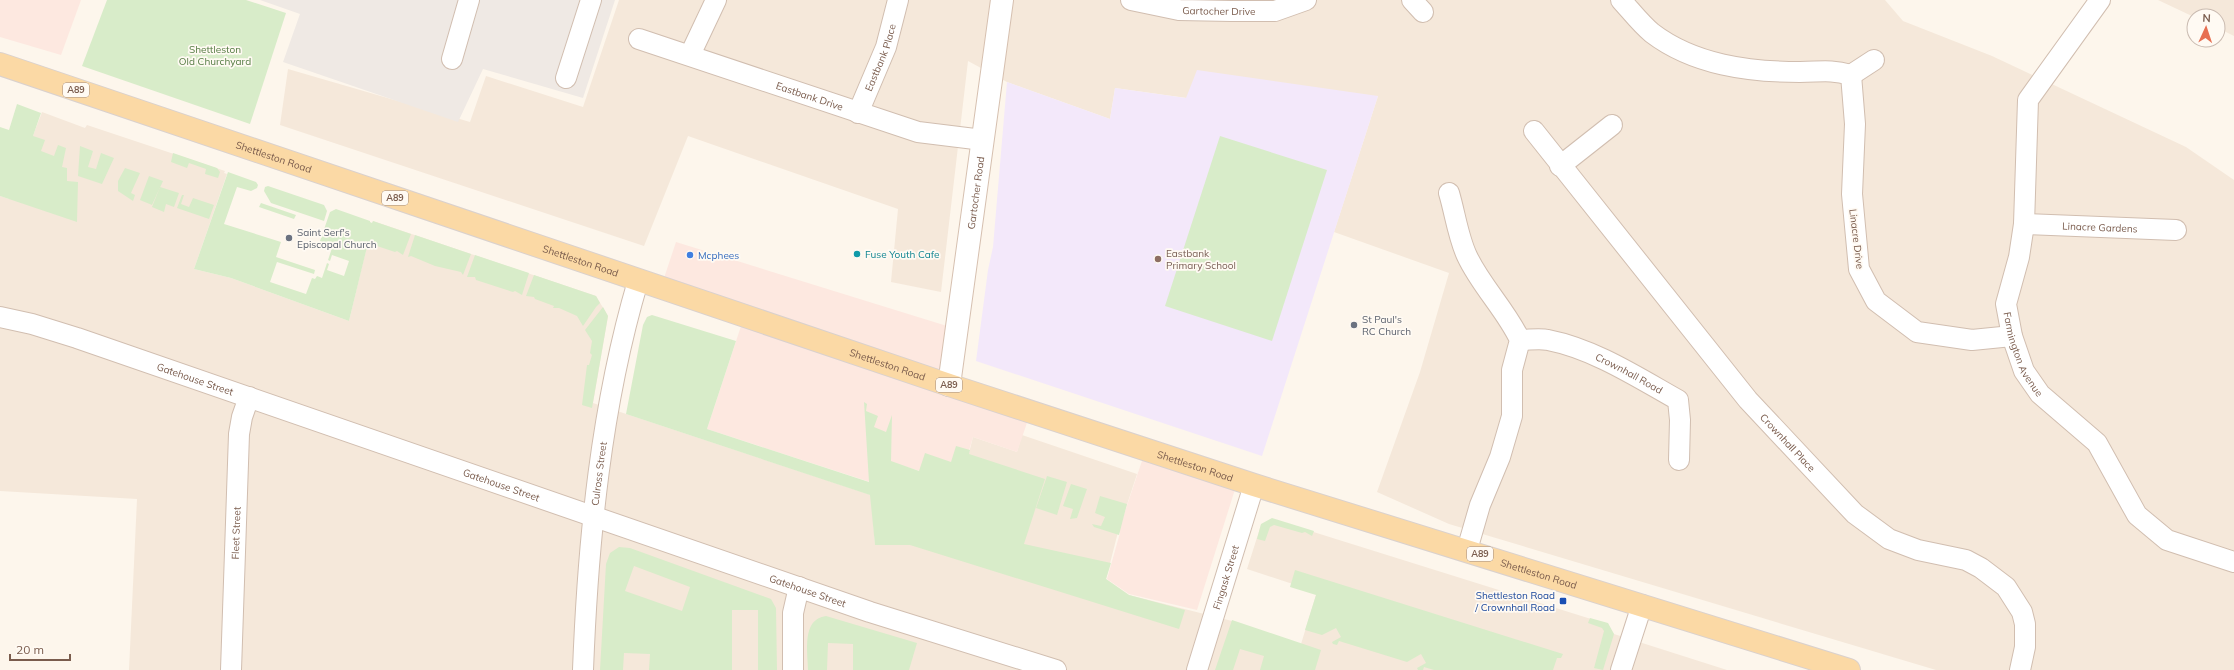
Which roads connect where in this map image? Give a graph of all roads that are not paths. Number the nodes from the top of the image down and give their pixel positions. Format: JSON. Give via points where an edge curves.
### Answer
{"nodes":[{"id":1,"x":469,"y":0,"type":"edge"},
{"id":2,"x":591,"y":0,"type":"edge"},
{"id":3,"x":716,"y":0,"type":"edge"},
{"id":4,"x":898,"y":0,"type":"edge"},
{"id":5,"x":1002,"y":0,"type":"edge"},
{"id":6,"x":1131,"y":0,"type":"edge"},
{"id":7,"x":1306,"y":0,"type":"edge"},
{"id":8,"x":1621,"y":0,"type":"edge"},
{"id":9,"x":2100,"y":0,"type":"edge"},
{"id":10,"x":639,"y":39,"type":"dead end"},
{"id":11,"x":690,"y":55,"type":"junction"},
{"id":12,"x":452,"y":58,"type":"dead end"},
{"id":13,"x":1874,"y":60,"type":"dead end"},
{"id":14,"x":0,"y":64,"type":"edge"},
{"id":15,"x":1851,"y":75,"type":"junction"},
{"id":16,"x":566,"y":78,"type":"dead end"},
{"id":17,"x":858,"y":113,"type":"junction"},
{"id":18,"x":1612,"y":125,"type":"dead end"},
{"id":19,"x":1534,"y":131,"type":"dead end"},
{"id":20,"x":983,"y":140,"type":"junction"},
{"id":21,"x":1560,"y":166,"type":"junction"},
{"id":22,"x":1450,"y":193,"type":"dead end"},
{"id":23,"x":2024,"y":224,"type":"junction"},
{"id":24,"x":2176,"y":230,"type":"dead end"},
{"id":25,"x":638,"y":281,"type":"junction"},
{"id":26,"x":0,"y":317,"type":"edge"},
{"id":27,"x":2012,"y":336,"type":"junction"},
{"id":28,"x":1520,"y":340,"type":"junction"},
{"id":29,"x":949,"y":385,"type":"junction"},
{"id":30,"x":249,"y":397,"type":"junction"},
{"id":31,"x":1679,"y":460,"type":"dead end"},
{"id":32,"x":1254,"y":484,"type":"junction"},
{"id":33,"x":594,"y":515,"type":"junction"},
{"id":34,"x":1467,"y":550,"type":"junction"},
{"id":35,"x":2234,"y":562,"type":"edge"},
{"id":36,"x":799,"y":587,"type":"junction"},
{"id":37,"x":1642,"y":605,"type":"junction"},
{"id":38,"x":1001,"y":662,"type":"edge"},
{"id":39,"x":231,"y":670,"type":"edge"},
{"id":40,"x":583,"y":670,"type":"edge"},
{"id":41,"x":793,"y":670,"type":"edge"},
{"id":42,"x":1056,"y":670,"type":"edge"},
{"id":43,"x":1197,"y":670,"type":"edge"},
{"id":44,"x":1621,"y":670,"type":"edge"},
{"id":45,"x":1849,"y":670,"type":"edge"},
{"id":46,"x":2020,"y":670,"type":"edge"}],
"edges":[{"from":1,"to":12,"type":"street"},
{"from":2,"to":16,"type":"street"},
{"from":3,"to":11,"type":"street"},
{"from":4,"to":17,"type":"street","name":"Eastbank Place","via":[[886,47]]},
{"from":5,"to":20,"type":"main road","name":"Gartocher Road"},
{"from":6,"to":7,"type":"street","name":"Gartocher Drive","via":[[1179,10],[1231,12],[1275,11]]},
{"from":8,"to":15,"type":"street","via":[[1651,33],[1688,54],[1729,67],[1800,72],[1832,70]]},
{"from":9,"to":23,"type":"street","name":"Farmington Avenue","via":[[2028,100]]},
{"from":10,"to":11,"type":"street","name":"Eastbank Drive"},
{"from":11,"to":17,"type":"street","name":"Eastbank Drive"},
{"from":13,"to":15,"type":"street"},
{"from":14,"to":25,"type":"main road","name":"Shettleston Road","number":"A89"},
{"from":15,"to":27,"type":"street","name":"Linacre Drive","via":[[1855,124],[1852,194],[1859,269],[1876,301],[1917,332],[1972,340]]},
{"from":17,"to":20,"type":"street","name":"Eastbank Drive","via":[[918,132]]},
{"from":18,"to":21,"type":"street"},
{"from":19,"to":21,"type":"street","name":"Crownhall Place"},
{"from":20,"to":29,"type":"main road","name":"Gartocher Road"},
{"from":21,"to":46,"type":"street","name":"Crownhall Place","via":[[1748,400],[1855,514],[1889,539],[1918,550],[1966,560],[2006,587],[2019,606],[2025,624],[2025,647]]},
{"from":22,"to":28,"type":"street","via":[[1467,256],[1514,326]]},
{"from":23,"to":24,"type":"street","name":"Linacre Gardens"},
{"from":23,"to":27,"type":"street","name":"Farmington Avenue","via":[[2019,257],[2006,304]]},
{"from":25,"to":29,"type":"main road","name":"Shettleston Road","number":"A89"},
{"from":25,"to":33,"type":"street","name":"Culross Street","via":[[627,318],[610,403]]},
{"from":26,"to":30,"type":"street","name":"Gatehouse Street","via":[[50,329]]},
{"from":27,"to":35,"type":"street","name":"Farmington Avenue","via":[[2024,371],[2040,394],[2097,443],[2137,515],[2167,540]]},
{"from":28,"to":31,"type":"street","name":"Crownhall Road","via":[[1547,340],[1576,348],[1624,370],[1678,400]]},
{"from":28,"to":34,"type":"street","via":[[1512,370],[1512,416],[1500,457],[1480,505]]},
{"from":29,"to":32,"type":"main road","name":"Shettleston Road","number":"A89"},
{"from":30,"to":33,"type":"street","name":"Gatehouse Street"},
{"from":30,"to":39,"type":"street","name":"Fleet Street","via":[[239,434]]},
{"from":32,"to":34,"type":"main road","name":"Shettleston Road","number":"A89"},
{"from":32,"to":43,"type":"street","name":"Fingask Street"},
{"from":33,"to":36,"type":"street","name":"Gatehouse Street"},
{"from":33,"to":40,"type":"street","name":"Culross Street","via":[[586,591]]},
{"from":34,"to":37,"type":"main road","name":"Shettleston Road","number":"A89"},
{"from":36,"to":38,"type":"street","name":"Gatehouse Street"},
{"from":36,"to":41,"type":"street","via":[[793,613]]},
{"from":37,"to":44,"type":"street"},
{"from":37,"to":45,"type":"main road","name":"Shettleston Road","number":"A89"},
{"from":38,"to":42,"type":"street","name":"Gatehouse Street"}]}
